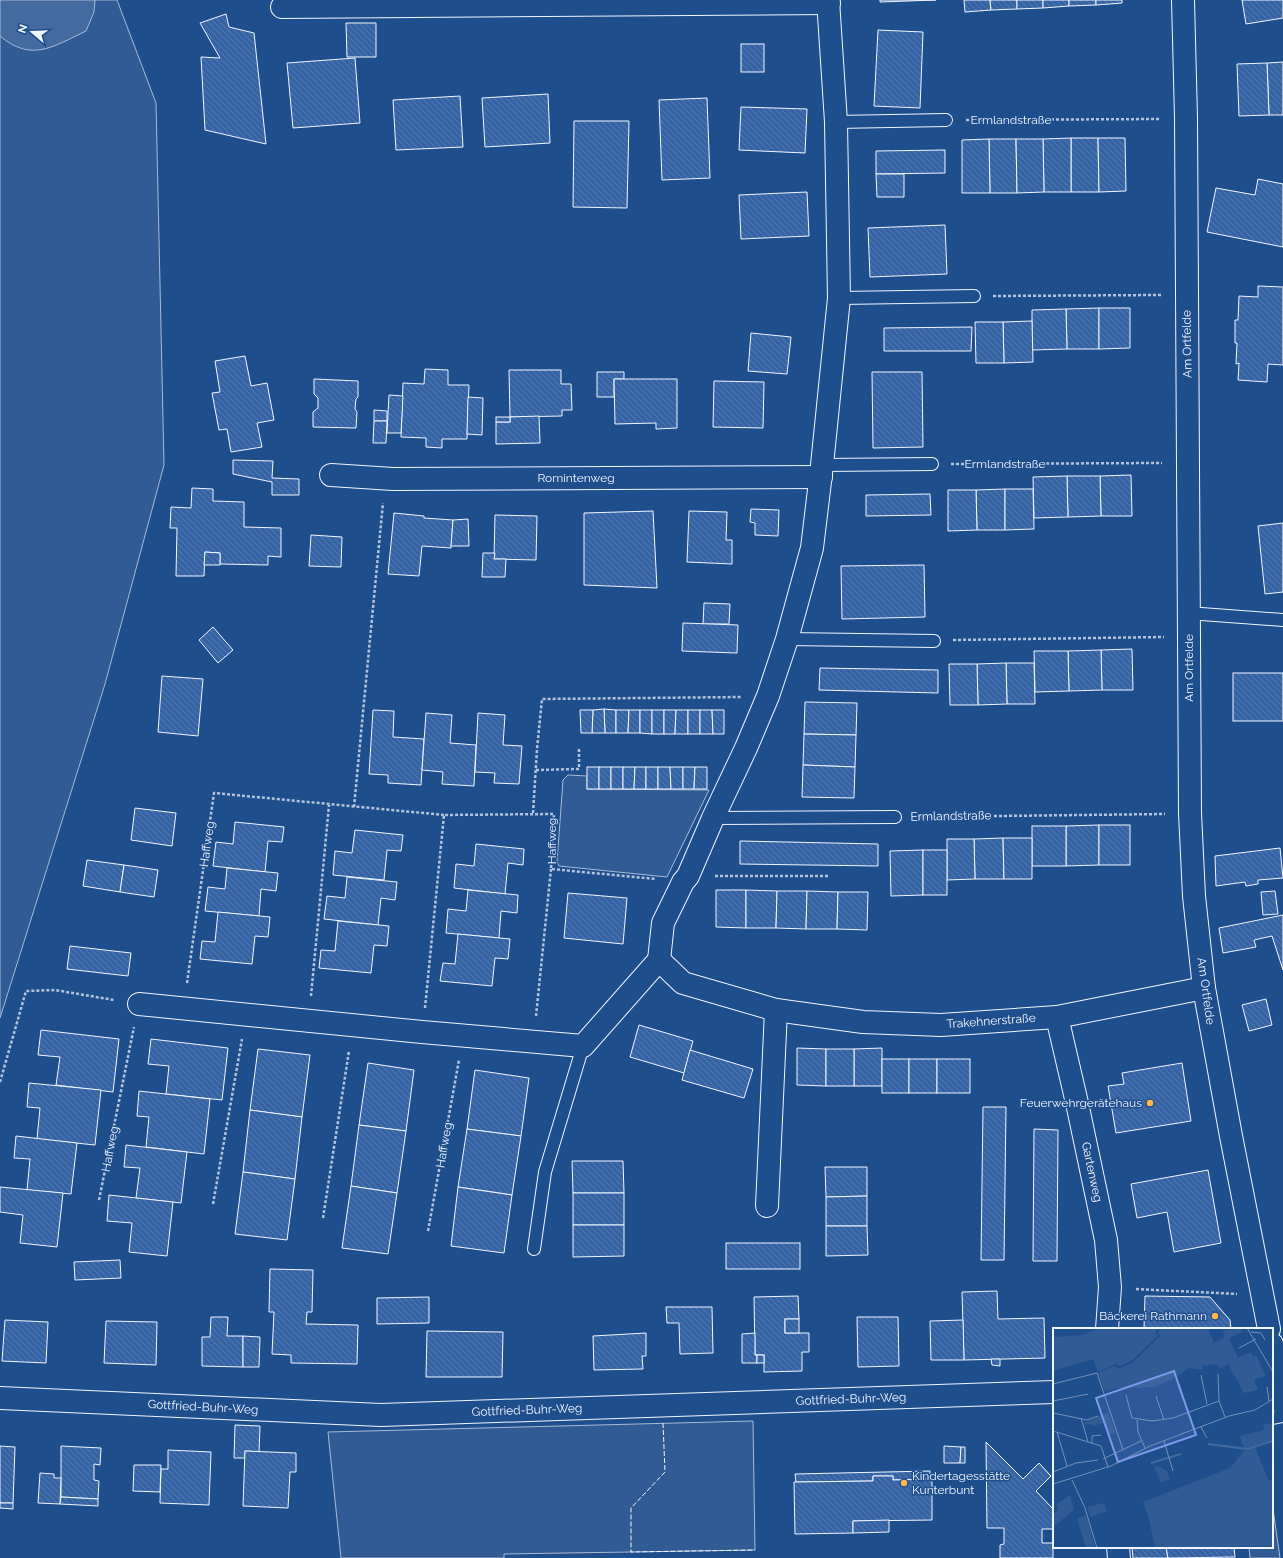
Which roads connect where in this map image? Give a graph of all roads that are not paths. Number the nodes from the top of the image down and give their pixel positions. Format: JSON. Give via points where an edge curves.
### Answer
{"nodes":[{"id":1,"x":1183,"y":0,"type":"edge"},
{"id":2,"x":828,"y":1,"type":"edge"},
{"id":3,"x":282,"y":7,"type":"dead end"},
{"id":4,"x":946,"y":120,"type":"road end"},
{"id":5,"x":836,"y":122,"type":"junction"},
{"id":6,"x":974,"y":296,"type":"road end"},
{"id":7,"x":839,"y":298,"type":"junction"},
{"id":8,"x":932,"y":464,"type":"road end"},
{"id":9,"x":822,"y":471,"type":"junction"},
{"id":10,"x":331,"y":475,"type":"dead end"},
{"id":11,"x":1188,"y":612,"type":"junction"},
{"id":12,"x":1283,"y":620,"type":"edge"},
{"id":13,"x":787,"y":639,"type":"junction"},
{"id":14,"x":934,"y":640,"type":"road end"},
{"id":15,"x":895,"y":817,"type":"road end"},
{"id":16,"x":712,"y":818,"type":"junction"},
{"id":17,"x":659,"y":960,"type":"junction"},
{"id":18,"x":1204,"y":988,"type":"junction"},
{"id":19,"x":139,"y":1004,"type":"road end"},
{"id":20,"x":776,"y":1010,"type":"junction"},
{"id":21,"x":1057,"y":1017,"type":"junction"},
{"id":22,"x":584,"y":1046,"type":"junction"},
{"id":23,"x":767,"y":1206,"type":"dead end"},
{"id":24,"x":534,"y":1249,"type":"dead end"},
{"id":25,"x":1107,"y":1328,"type":"edge"},
{"id":26,"x":1269,"y":1328,"type":"edge"},
{"id":27,"x":1273,"y":1349,"type":"edge"},
{"id":28,"x":1053,"y":1392,"type":"edge"},
{"id":29,"x":0,"y":1398,"type":"edge"},
{"id":30,"x":1283,"y":1404,"type":"edge"},
{"id":31,"x":1283,"y":1416,"type":"edge"},
{"id":32,"x":1273,"y":1418,"type":"edge"},
{"id":33,"x":1118,"y":1548,"type":"edge"},
{"id":34,"x":1119,"y":1558,"type":"edge"}],
"edges":[{"from":1,"to":11,"type":"street","name":"Am Ortfelde","via":[[1186,118]]},
{"from":2,"to":3,"type":"street"},
{"from":2,"to":5,"type":"street"},
{"from":4,"to":5,"type":"lane"},
{"from":5,"to":7,"type":"street"},
{"from":6,"to":7,"type":"lane"},
{"from":7,"to":9,"type":"street"},
{"from":8,"to":9,"type":"lane"},
{"from":9,"to":10,"type":"street","name":"Romintenweg","via":[[386,478]]},
{"from":9,"to":13,"type":"street","via":[[812,548]]},
{"from":11,"to":12,"type":"lane"},
{"from":11,"to":18,"type":"street","name":"Am Ortfelde","via":[[1190,813],[1194,896]]},
{"from":13,"to":14,"type":"lane"},
{"from":13,"to":16,"type":"street","via":[[768,696]]},
{"from":15,"to":16,"type":"lane","name":"Ermlandstraße"},
{"from":16,"to":17,"type":"street","via":[[663,924]]},
{"from":17,"to":20,"type":"street","name":"Trakehnerstraße","via":[[683,983]]},
{"from":17,"to":22,"type":"street"},
{"from":18,"to":21,"type":"street","name":"Trakehnerstraße"},
{"from":18,"to":26,"type":"street","name":"Am Ortfelde"},
{"from":19,"to":22,"type":"street"},
{"from":20,"to":21,"type":"street","name":"Trakehnerstraße","via":[[863,1022],[941,1025]]},
{"from":20,"to":23,"type":"street"},
{"from":21,"to":25,"type":"street","name":"Gartenweg","via":[[1106,1240],[1110,1287]]},
{"from":22,"to":24,"type":"lane","via":[[545,1172]]},
{"from":27,"to":30,"type":"street"},
{"from":28,"to":29,"type":"street","name":"Gottfried-Buhr-Weg","via":[[381,1415]]},
{"from":31,"to":32,"type":"lane"},
{"from":33,"to":34,"type":"street"}]}
